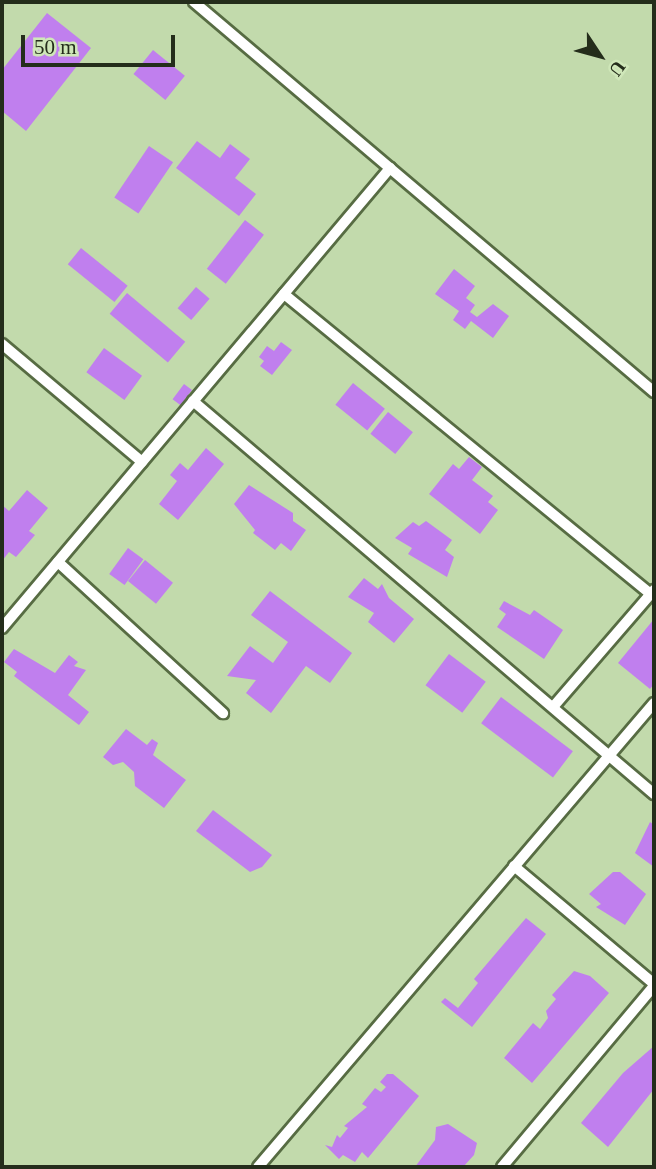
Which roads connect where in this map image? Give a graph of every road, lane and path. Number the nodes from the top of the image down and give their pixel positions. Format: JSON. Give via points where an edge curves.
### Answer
{"nodes":[{"id":1,"x":194,"y":2,"type":"edge"},
{"id":2,"x":390,"y":168,"type":"junction"},
{"id":3,"x":284,"y":294,"type":"junction"},
{"id":4,"x":2,"y":344,"type":"edge"},
{"id":5,"x":654,"y":392,"type":"edge"},
{"id":6,"x":193,"y":401,"type":"junction"},
{"id":7,"x":142,"y":462,"type":"junction"},
{"id":8,"x":58,"y":562,"type":"junction"},
{"id":9,"x":653,"y":592,"type":"edge"},
{"id":10,"x":2,"y":628,"type":"edge"},
{"id":11,"x":654,"y":703,"type":"edge"},
{"id":12,"x":553,"y":707,"type":"junction"},
{"id":13,"x":223,"y":713,"type":"dead end"},
{"id":14,"x":609,"y":755,"type":"junction"},
{"id":15,"x":654,"y":794,"type":"edge"},
{"id":16,"x":514,"y":866,"type":"junction"},
{"id":17,"x":654,"y":985,"type":"edge"},
{"id":18,"x":258,"y":1167,"type":"edge"},
{"id":19,"x":502,"y":1167,"type":"edge"}],
"edges":[{"from":1,"to":2,"type":"lane"},
{"from":2,"to":3,"type":"lane"},
{"from":2,"to":5,"type":"lane"},
{"from":3,"to":6,"type":"lane"},
{"from":3,"to":9,"type":"lane"},
{"from":4,"to":7,"type":"lane"},
{"from":6,"to":7,"type":"lane"},
{"from":6,"to":12,"type":"lane"},
{"from":7,"to":8,"type":"lane"},
{"from":8,"to":10,"type":"lane"},
{"from":8,"to":13,"type":"lane"},
{"from":9,"to":12,"type":"lane"},
{"from":11,"to":14,"type":"lane"},
{"from":12,"to":14,"type":"lane"},
{"from":14,"to":15,"type":"lane"},
{"from":14,"to":16,"type":"lane"},
{"from":16,"to":17,"type":"lane"},
{"from":16,"to":18,"type":"lane"},
{"from":17,"to":19,"type":"lane"}]}
